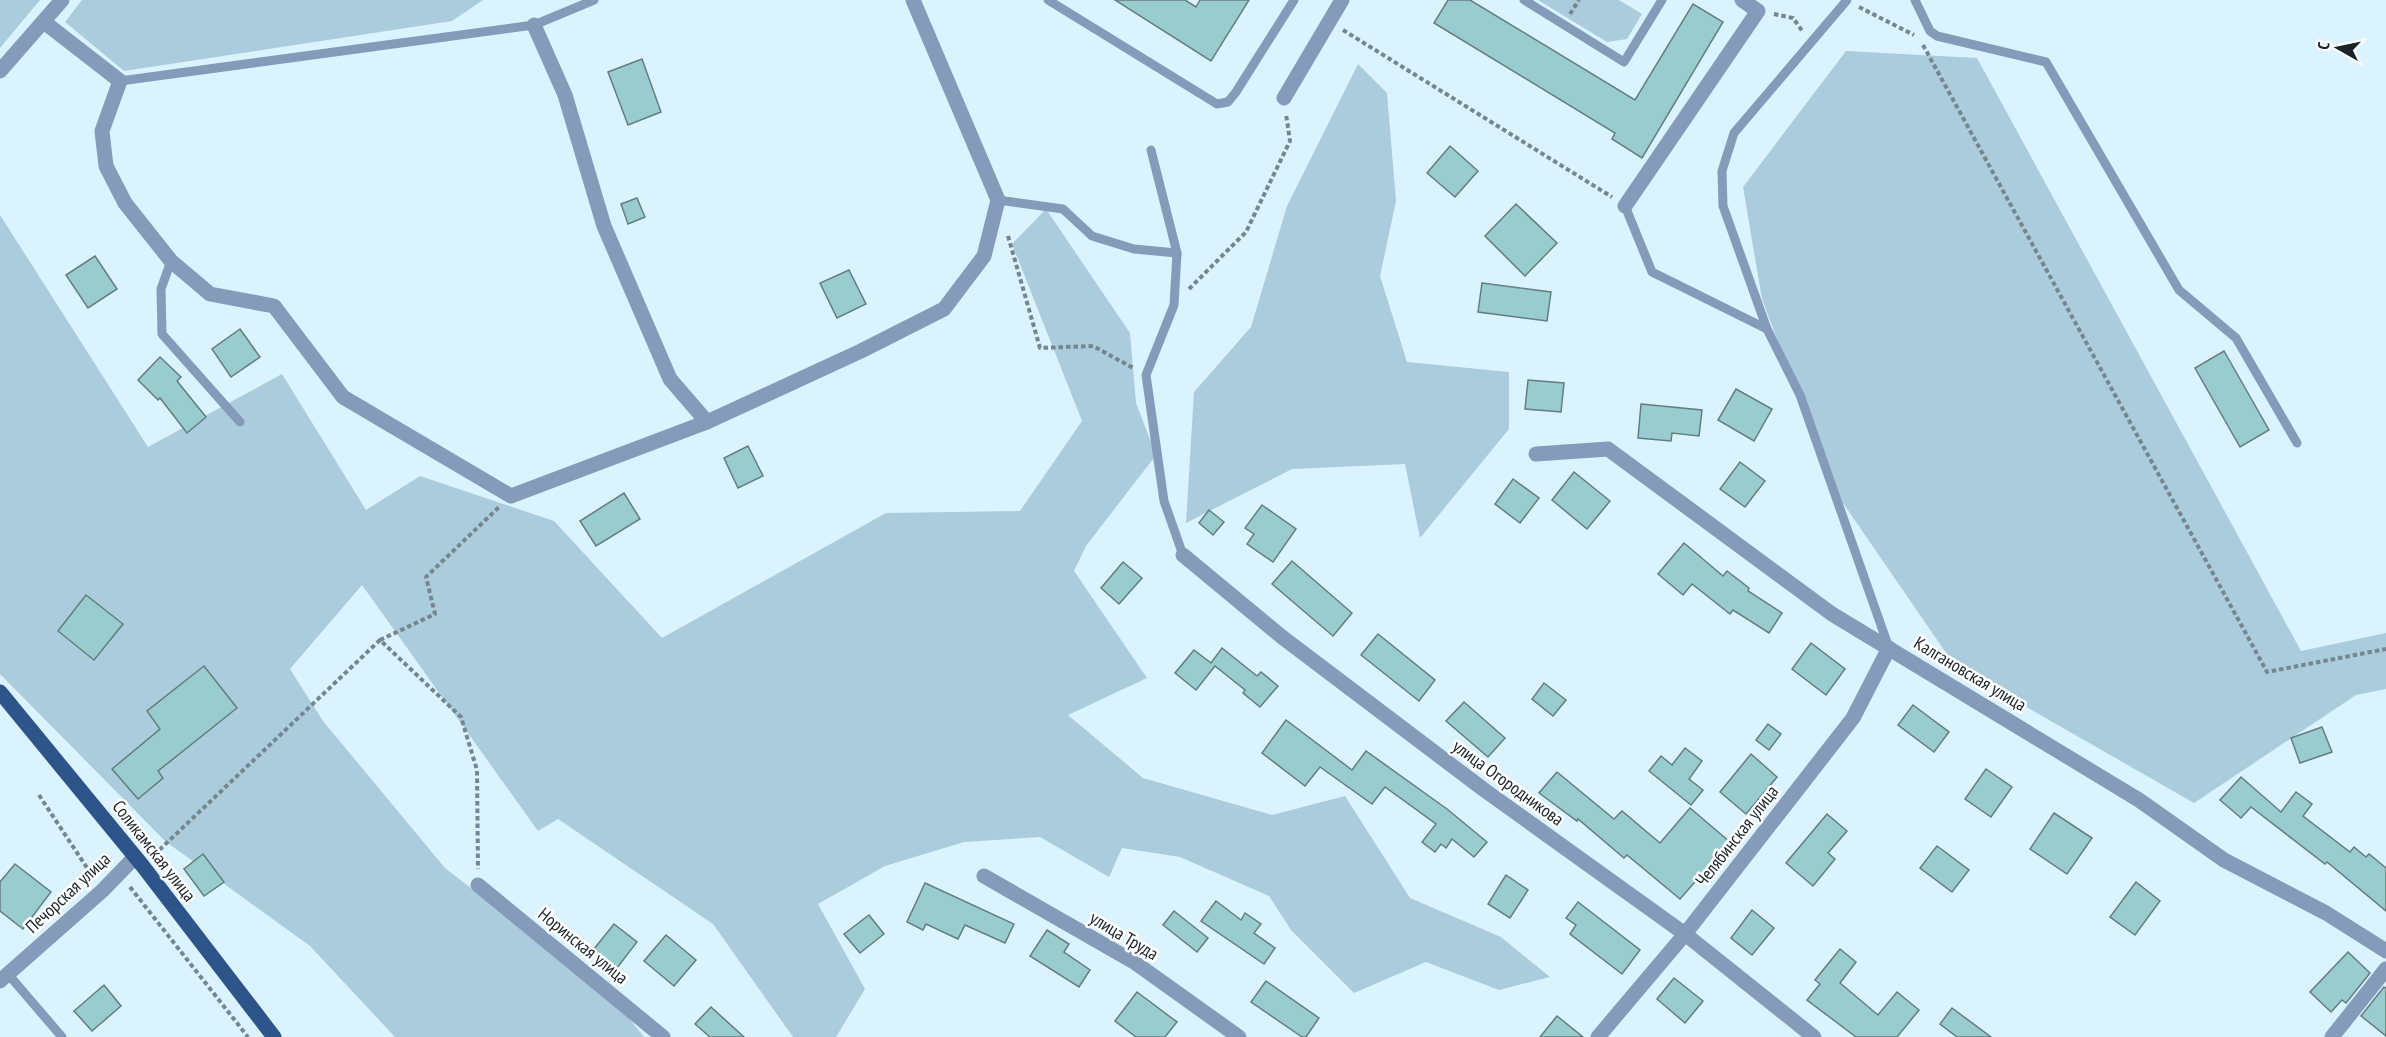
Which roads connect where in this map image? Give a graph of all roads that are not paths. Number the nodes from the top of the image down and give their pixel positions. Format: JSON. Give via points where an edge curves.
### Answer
{"nodes":[{"id":1,"x":62,"y":0,"type":"edge"},
{"id":2,"x":594,"y":0,"type":"edge"},
{"id":3,"x":913,"y":0,"type":"edge"},
{"id":4,"x":1047,"y":0,"type":"edge"},
{"id":5,"x":1294,"y":0,"type":"edge"},
{"id":6,"x":1342,"y":0,"type":"edge"},
{"id":7,"x":1524,"y":0,"type":"edge"},
{"id":8,"x":1662,"y":0,"type":"edge"},
{"id":9,"x":1742,"y":0,"type":"edge"},
{"id":10,"x":1846,"y":0,"type":"edge"},
{"id":11,"x":1914,"y":0,"type":"edge"},
{"id":12,"x":44,"y":22,"type":"junction"},
{"id":13,"x":534,"y":26,"type":"junction"},
{"id":14,"x":0,"y":71,"type":"edge"},
{"id":15,"x":120,"y":81,"type":"junction"},
{"id":16,"x":1284,"y":98,"type":"road end"},
{"id":17,"x":1152,"y":150,"type":"dead end"},
{"id":18,"x":998,"y":200,"type":"junction"},
{"id":19,"x":1626,"y":206,"type":"joint"},
{"id":20,"x":1177,"y":253,"type":"junction"},
{"id":21,"x":171,"y":261,"type":"junction"},
{"id":22,"x":1767,"y":329,"type":"junction"},
{"id":23,"x":240,"y":422,"type":"dead end"},
{"id":24,"x":706,"y":422,"type":"junction"},
{"id":25,"x":2297,"y":442,"type":"dead end"},
{"id":26,"x":1536,"y":454,"type":"dead end"},
{"id":27,"x":1183,"y":555,"type":"joint"},
{"id":28,"x":1889,"y":648,"type":"junction"},
{"id":29,"x":0,"y":692,"type":"edge"},
{"id":30,"x":139,"y":861,"type":"junction"},
{"id":31,"x":984,"y":876,"type":"dead end"},
{"id":32,"x":478,"y":885,"type":"road end"},
{"id":33,"x":1685,"y":934,"type":"junction"},
{"id":34,"x":2386,"y":951,"type":"edge"},
{"id":35,"x":2386,"y":969,"type":"edge"},
{"id":36,"x":4,"y":978,"type":"edge"},
{"id":37,"x":267,"y":1034,"type":"edge"},
{"id":38,"x":62,"y":1037,"type":"edge"},
{"id":39,"x":663,"y":1037,"type":"edge"},
{"id":40,"x":1239,"y":1037,"type":"edge"},
{"id":41,"x":1598,"y":1037,"type":"edge"},
{"id":42,"x":1814,"y":1037,"type":"edge"},
{"id":43,"x":2332,"y":1037,"type":"edge"}],
"edges":[{"from":1,"to":12,"type":"street"},
{"from":2,"to":13,"type":"lane"},
{"from":3,"to":18,"type":"street"},
{"from":4,"to":5,"type":"lane","via":[[1217,104],[1228,102],[1236,92]]},
{"from":6,"to":16,"type":"street"},
{"from":7,"to":8,"type":"lane","via":[[1624,62]]},
{"from":9,"to":19,"type":"street","via":[[1758,11]]},
{"from":10,"to":22,"type":"lane","via":[[1734,133],[1722,171],[1723,206]]},
{"from":11,"to":25,"type":"lane","via":[[1930,31],[1937,36],[2046,62],[2179,290],[2236,338]]},
{"from":12,"to":14,"type":"street"},
{"from":12,"to":15,"type":"street"},
{"from":13,"to":15,"type":"lane"},
{"from":13,"to":24,"type":"street","via":[[565,95],[604,226],[670,379]]},
{"from":15,"to":21,"type":"street","via":[[102,132],[106,166],[125,203]]},
{"from":17,"to":20,"type":"lane"},
{"from":18,"to":20,"type":"lane","via":[[1063,209],[1092,236],[1134,249]]},
{"from":18,"to":24,"type":"street","via":[[984,256],[944,309]]},
{"from":19,"to":22,"type":"lane","via":[[1652,272]]},
{"from":20,"to":27,"type":"lane","via":[[1174,305],[1146,375],[1164,501]]},
{"from":21,"to":23,"type":"lane","via":[[161,289],[162,334]]},
{"from":21,"to":24,"type":"street","via":[[210,294],[274,306],[343,397],[511,496]]},
{"from":22,"to":28,"type":"lane","via":[[1800,395]]},
{"from":26,"to":28,"type":"street","name":"Калгановская улица","via":[[1608,449],[1832,614]]},
{"from":27,"to":33,"type":"street","name":"улица Огородникова","via":[[1282,637],[1454,768]]},
{"from":28,"to":33,"type":"street","name":"Челябинская улица","via":[[1853,718]]},
{"from":28,"to":34,"type":"street","name":"Калгановская улица","via":[[2139,800],[2224,860],[2326,913]]},
{"from":29,"to":30,"type":"main road","name":"Соликамская улица"},
{"from":30,"to":36,"type":"street","name":"Печорская улица","via":[[119,873]]},
{"from":30,"to":37,"type":"main road","name":"Соликамская улица"},
{"from":31,"to":40,"type":"street","name":"улица Труда","via":[[1134,962]]},
{"from":32,"to":39,"type":"street","name":"Норинская улица"},
{"from":33,"to":41,"type":"street","name":"Челябинская улица"},
{"from":33,"to":42,"type":"street","name":"улица Огородникова"},
{"from":35,"to":43,"type":"street"},
{"from":36,"to":38,"type":"lane"}]}
